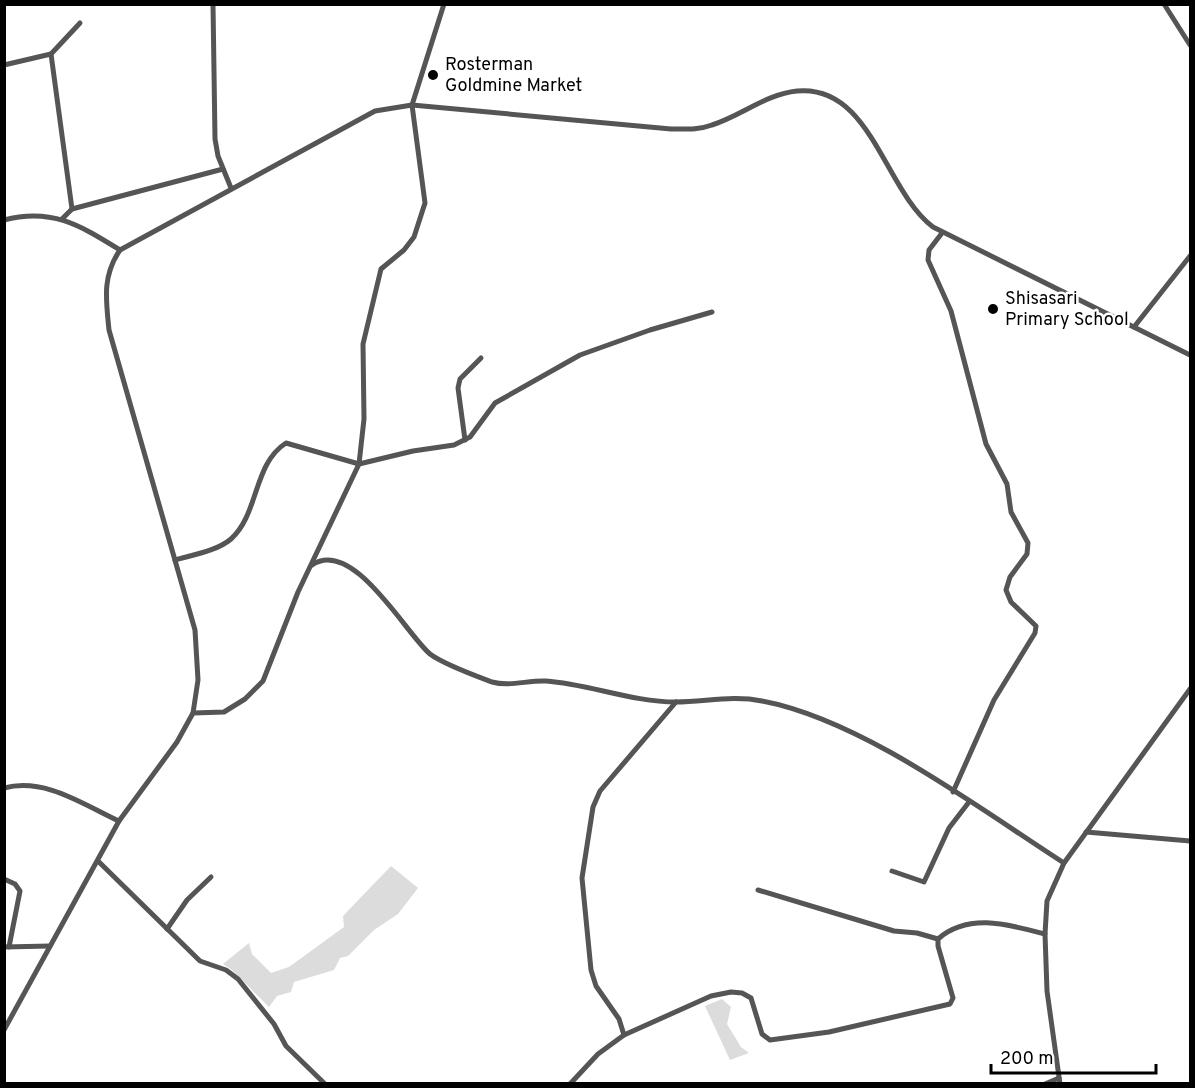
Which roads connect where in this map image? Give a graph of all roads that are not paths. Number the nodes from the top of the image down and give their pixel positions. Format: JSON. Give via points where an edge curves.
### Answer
{"nodes":[{"id":1,"x":213,"y":4,"type":"edge"},
{"id":2,"x":444,"y":4,"type":"edge"},
{"id":3,"x":1164,"y":4,"type":"edge"},
{"id":4,"x":80,"y":23,"type":"dead end"},
{"id":5,"x":1191,"y":45,"type":"edge"},
{"id":6,"x":51,"y":54,"type":"junction"},
{"id":7,"x":4,"y":65,"type":"edge"},
{"id":8,"x":412,"y":105,"type":"junction"},
{"id":9,"x":223,"y":169,"type":"junction"},
{"id":10,"x":231,"y":188,"type":"junction"},
{"id":11,"x":72,"y":209,"type":"junction"},
{"id":12,"x":62,"y":219,"type":"junction"},
{"id":13,"x":4,"y":220,"type":"edge"},
{"id":14,"x":942,"y":233,"type":"junction"},
{"id":15,"x":120,"y":250,"type":"junction"},
{"id":16,"x":1191,"y":256,"type":"edge"},
{"id":17,"x":712,"y":312,"type":"dead end"},
{"id":18,"x":1134,"y":327,"type":"junction"},
{"id":19,"x":1191,"y":355,"type":"edge"},
{"id":20,"x":481,"y":358,"type":"dead end"},
{"id":21,"x":465,"y":440,"type":"junction"},
{"id":22,"x":359,"y":464,"type":"junction"},
{"id":23,"x":175,"y":560,"type":"junction"},
{"id":24,"x":312,"y":565,"type":"junction"},
{"id":25,"x":1191,"y":689,"type":"edge"},
{"id":26,"x":675,"y":702,"type":"junction"},
{"id":27,"x":193,"y":713,"type":"junction"},
{"id":28,"x":4,"y":788,"type":"edge"},
{"id":29,"x":953,"y":792,"type":"junction"},
{"id":30,"x":969,"y":802,"type":"junction"},
{"id":31,"x":119,"y":821,"type":"junction"},
{"id":32,"x":1086,"y":832,"type":"junction"},
{"id":33,"x":1191,"y":841,"type":"edge"},
{"id":34,"x":98,"y":861,"type":"junction"},
{"id":35,"x":1064,"y":862,"type":"junction"},
{"id":36,"x":892,"y":871,"type":"dead end"},
{"id":37,"x":211,"y":877,"type":"dead end"},
{"id":38,"x":4,"y":879,"type":"edge"},
{"id":39,"x":758,"y":890,"type":"dead end"},
{"id":40,"x":167,"y":929,"type":"junction"},
{"id":41,"x":1045,"y":934,"type":"junction"},
{"id":42,"x":938,"y":939,"type":"junction"},
{"id":43,"x":50,"y":946,"type":"junction"},
{"id":44,"x":7,"y":947,"type":"edge"},
{"id":45,"x":4,"y":1030,"type":"edge"},
{"id":46,"x":624,"y":1035,"type":"junction"},
{"id":47,"x":1059,"y":1081,"type":"edge"},
{"id":48,"x":326,"y":1083,"type":"edge"},
{"id":49,"x":570,"y":1083,"type":"edge"},
{"id":50,"x":1045,"y":1083,"type":"edge"}],
"edges":[{"from":1,"to":9,"type":"street","via":[[214,123]]},
{"from":2,"to":8,"type":"street"},
{"from":3,"to":5,"type":"street"},
{"from":4,"to":6,"type":"street"},
{"from":6,"to":7,"type":"street"},
{"from":6,"to":11,"type":"street"},
{"from":8,"to":10,"type":"street","via":[[375,111]]},
{"from":8,"to":14,"type":"street","via":[[671,129],[710,126],[795,91],[820,93],[860,119],[906,199],[925,222]]},
{"from":8,"to":22,"type":"street","via":[[425,203],[414,237],[405,250],[381,269],[363,344],[364,419]]},
{"from":9,"to":10,"type":"street"},
{"from":9,"to":11,"type":"street"},
{"from":10,"to":15,"type":"street"},
{"from":11,"to":12,"type":"street"},
{"from":12,"to":13,"type":"street","via":[[47,215]]},
{"from":12,"to":15,"type":"street"},
{"from":14,"to":18,"type":"street"},
{"from":14,"to":29,"type":"street","via":[[929,250],[928,260],[951,311],[986,444],[1007,484],[1011,512],[1028,543],[1027,554],[1010,577],[1006,590],[1011,602],[1036,626],[994,700]]},
{"from":15,"to":23,"type":"street","via":[[106,280],[109,330]]},
{"from":16,"to":18,"type":"street"},
{"from":17,"to":21,"type":"street","via":[[580,355],[495,403]]},
{"from":18,"to":19,"type":"street"},
{"from":20,"to":21,"type":"street","via":[[460,379],[458,388]]},
{"from":21,"to":22,"type":"street"},
{"from":22,"to":23,"type":"street","via":[[286,443],[262,476],[238,532],[230,540]]},
{"from":22,"to":24,"type":"street"},
{"from":23,"to":27,"type":"street","via":[[195,630],[198,680]]},
{"from":24,"to":26,"type":"street","via":[[330,561],[348,566],[370,583],[432,655],[492,682],[567,683]]},
{"from":24,"to":27,"type":"street","via":[[263,681],[245,699],[224,711]]},
{"from":25,"to":32,"type":"street"},
{"from":26,"to":29,"type":"street","via":[[728,698],[760,700],[791,708],[867,740]]},
{"from":26,"to":46,"type":"street","via":[[600,791],[584,852],[582,878],[591,970]]},
{"from":27,"to":31,"type":"street","via":[[177,742]]},
{"from":28,"to":31,"type":"street","via":[[46,788]]},
{"from":29,"to":30,"type":"street"},
{"from":30,"to":35,"type":"street"},
{"from":30,"to":36,"type":"street","via":[[949,828],[924,882]]},
{"from":31,"to":34,"type":"street"},
{"from":32,"to":33,"type":"street"},
{"from":32,"to":35,"type":"street"},
{"from":34,"to":40,"type":"street"},
{"from":34,"to":43,"type":"street"},
{"from":35,"to":41,"type":"street","via":[[1047,901]]},
{"from":37,"to":40,"type":"street","via":[[187,900]]},
{"from":38,"to":44,"type":"street","via":[[20,891]]},
{"from":39,"to":42,"type":"street","via":[[894,931]]},
{"from":40,"to":48,"type":"street","via":[[200,961],[238,979],[274,1024],[286,1046]]},
{"from":41,"to":42,"type":"street","via":[[986,921],[952,930]]},
{"from":41,"to":47,"type":"street","via":[[1047,991]]},
{"from":42,"to":46,"type":"street","via":[[953,998],[945,1005],[775,1041],[762,1034],[751,998],[731,992],[711,996]]},
{"from":43,"to":44,"type":"street"},
{"from":43,"to":45,"type":"street"},
{"from":46,"to":49,"type":"street","via":[[598,1054]]},
{"from":47,"to":50,"type":"street"}]}
